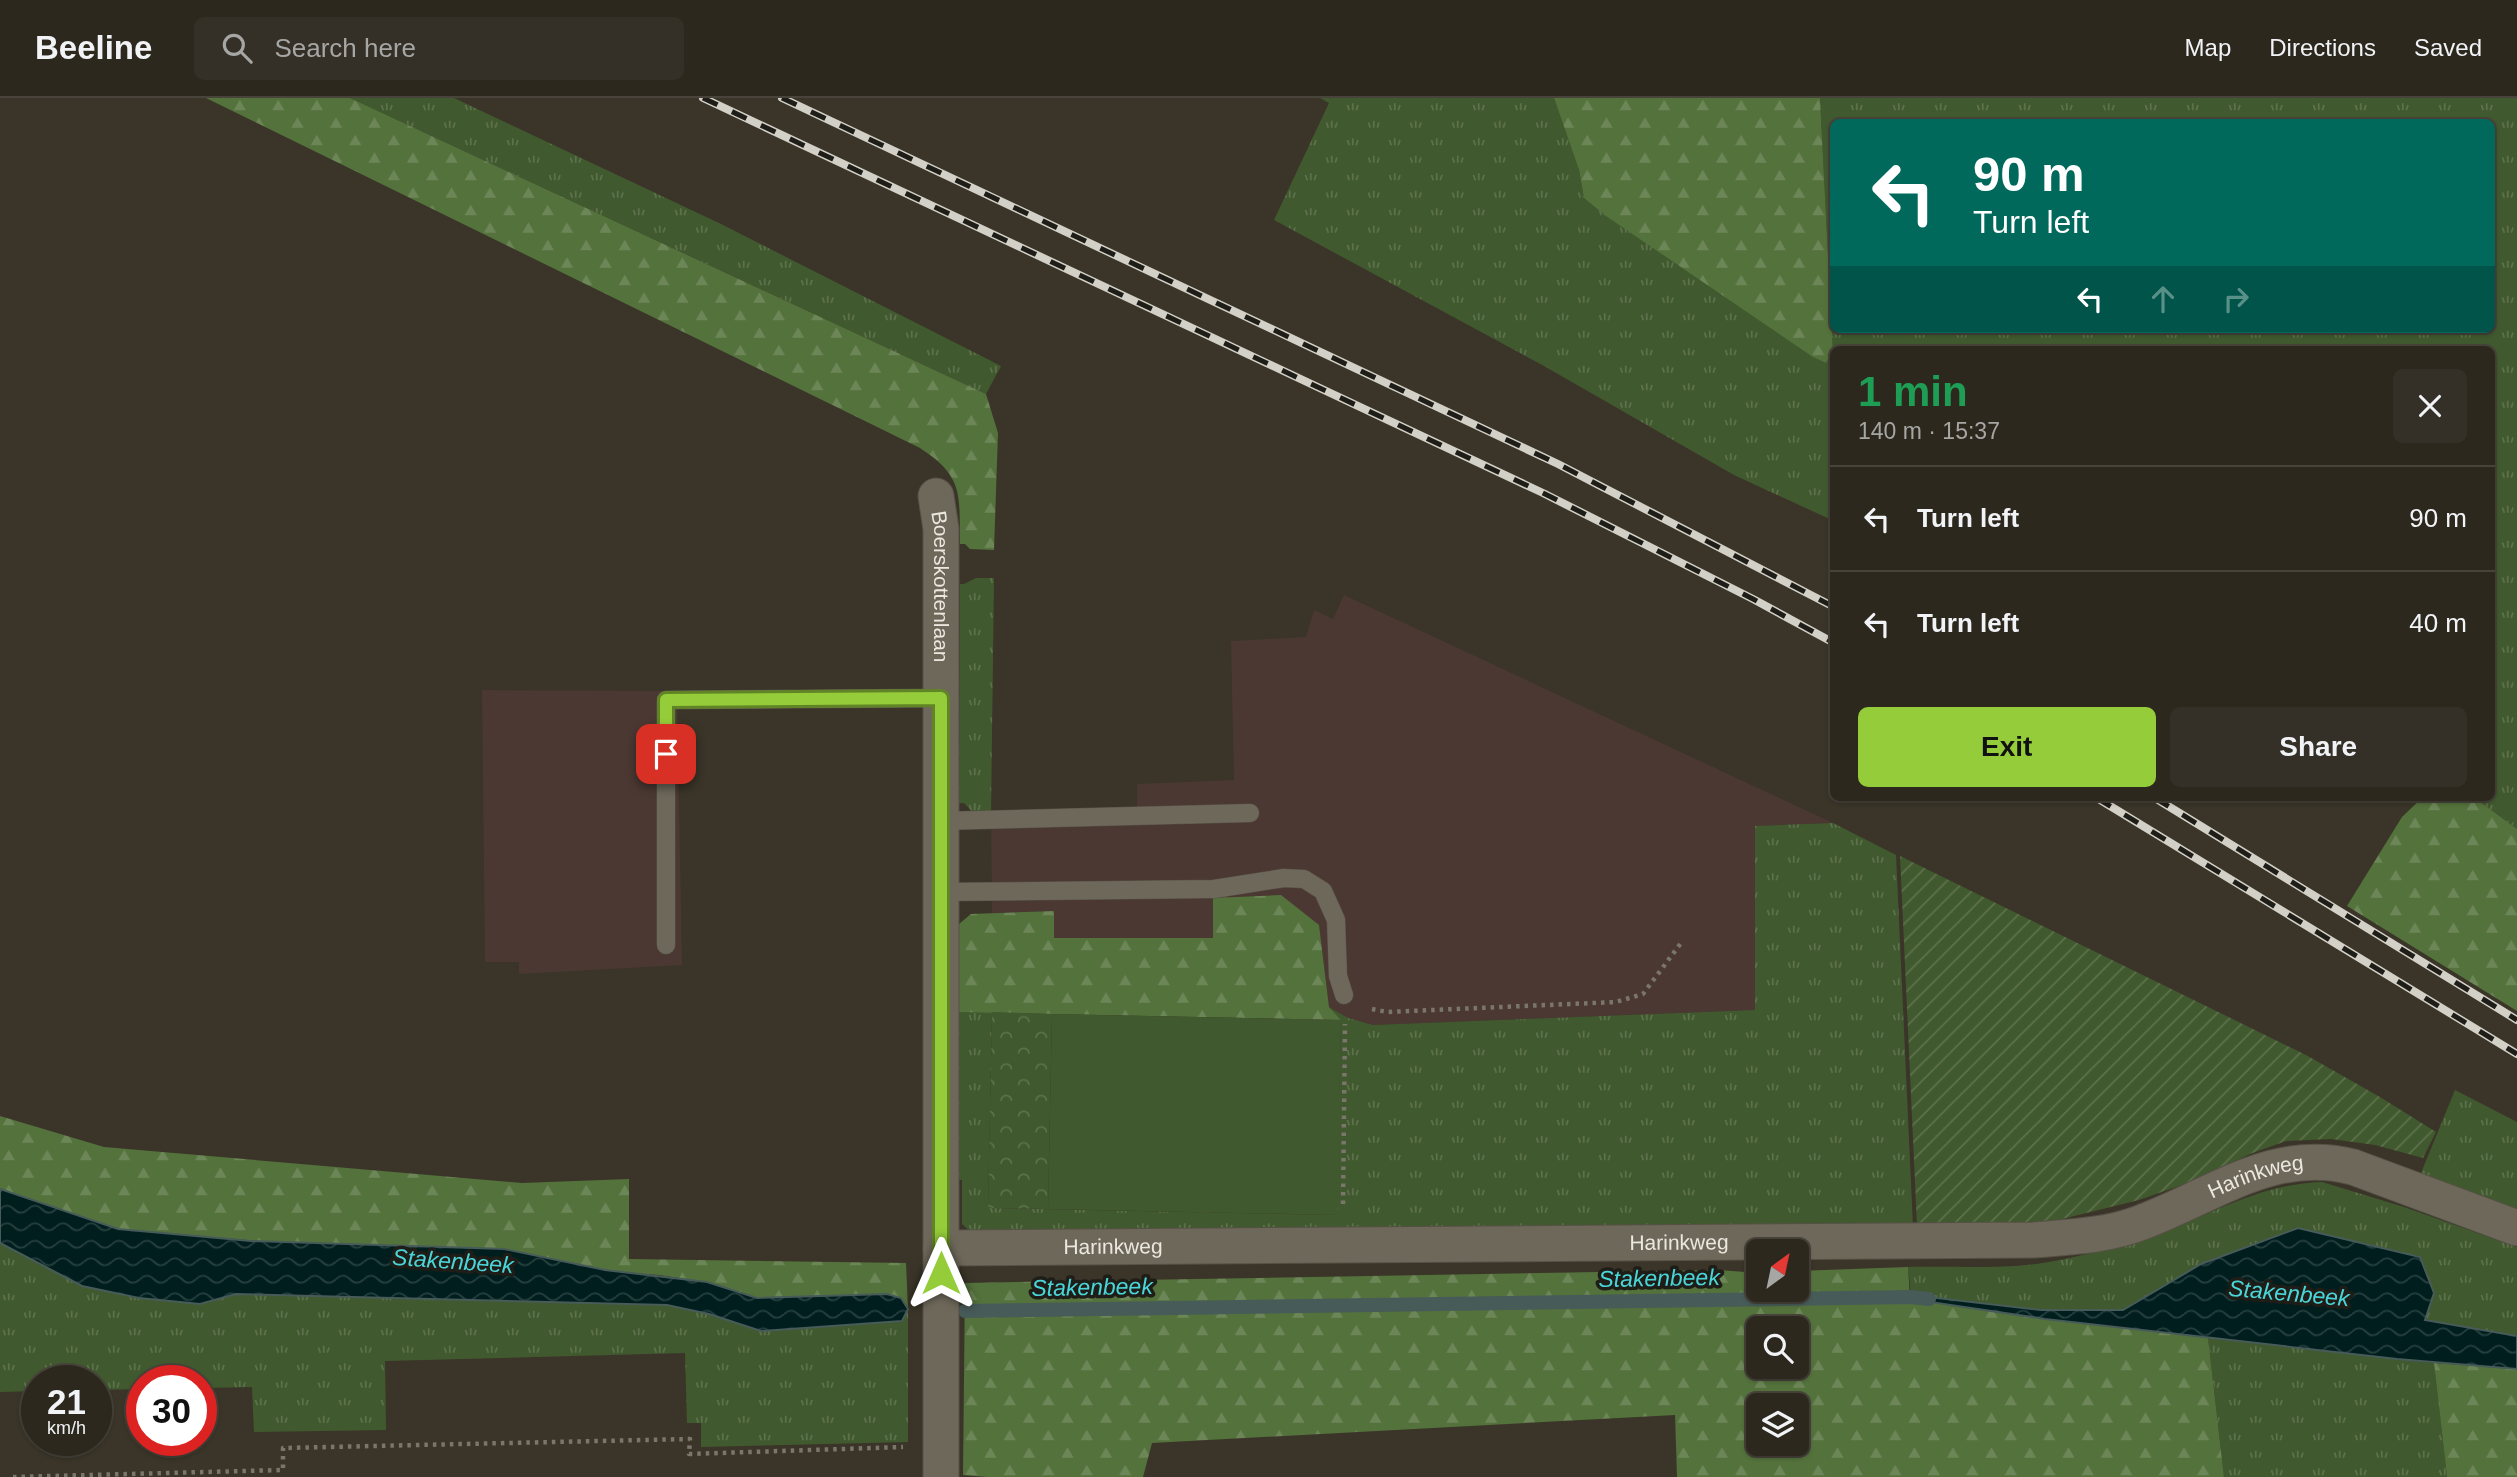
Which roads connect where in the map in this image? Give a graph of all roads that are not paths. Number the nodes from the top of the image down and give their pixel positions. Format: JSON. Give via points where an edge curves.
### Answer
{"nodes":[{"id":1,"x":936,"y":496,"type":"dead end"},
{"id":2,"x":941,"y":698,"type":"junction"},
{"id":3,"x":1250,"y":813,"type":"dead end"},
{"id":4,"x":941,"y":821,"type":"junction"},
{"id":5,"x":941,"y":892,"type":"junction"},
{"id":6,"x":666,"y":945,"type":"dead end"},
{"id":7,"x":1344,"y":995,"type":"road end"},
{"id":8,"x":2517,"y":1228,"type":"edge"},
{"id":9,"x":941,"y":1248,"type":"junction"},
{"id":10,"x":941,"y":1461,"type":"edge"}],
"edges":[{"from":1,"to":2,"type":"street","name":"Boerskottenlaan","via":[[941,528]]},
{"from":2,"to":4,"type":"street","name":"Boerskottenlaan"},
{"from":2,"to":6,"type":"lane","via":[[666,700]]},
{"from":3,"to":4,"type":"lane"},
{"from":4,"to":5,"type":"street","name":"Boerskottenlaan"},
{"from":5,"to":7,"type":"lane","via":[[1214,889],[1304,879],[1323,891],[1336,920],[1338,976]]},
{"from":5,"to":9,"type":"street","name":"Boerskottenlaan"},
{"from":8,"to":9,"type":"street","name":"Harinkweg","via":[[2353,1167],[2306,1161],[2257,1172],[2139,1224],[2084,1236],[2034,1240]]},
{"from":9,"to":10,"type":"street","name":"Boerskottenlaan"}]}
